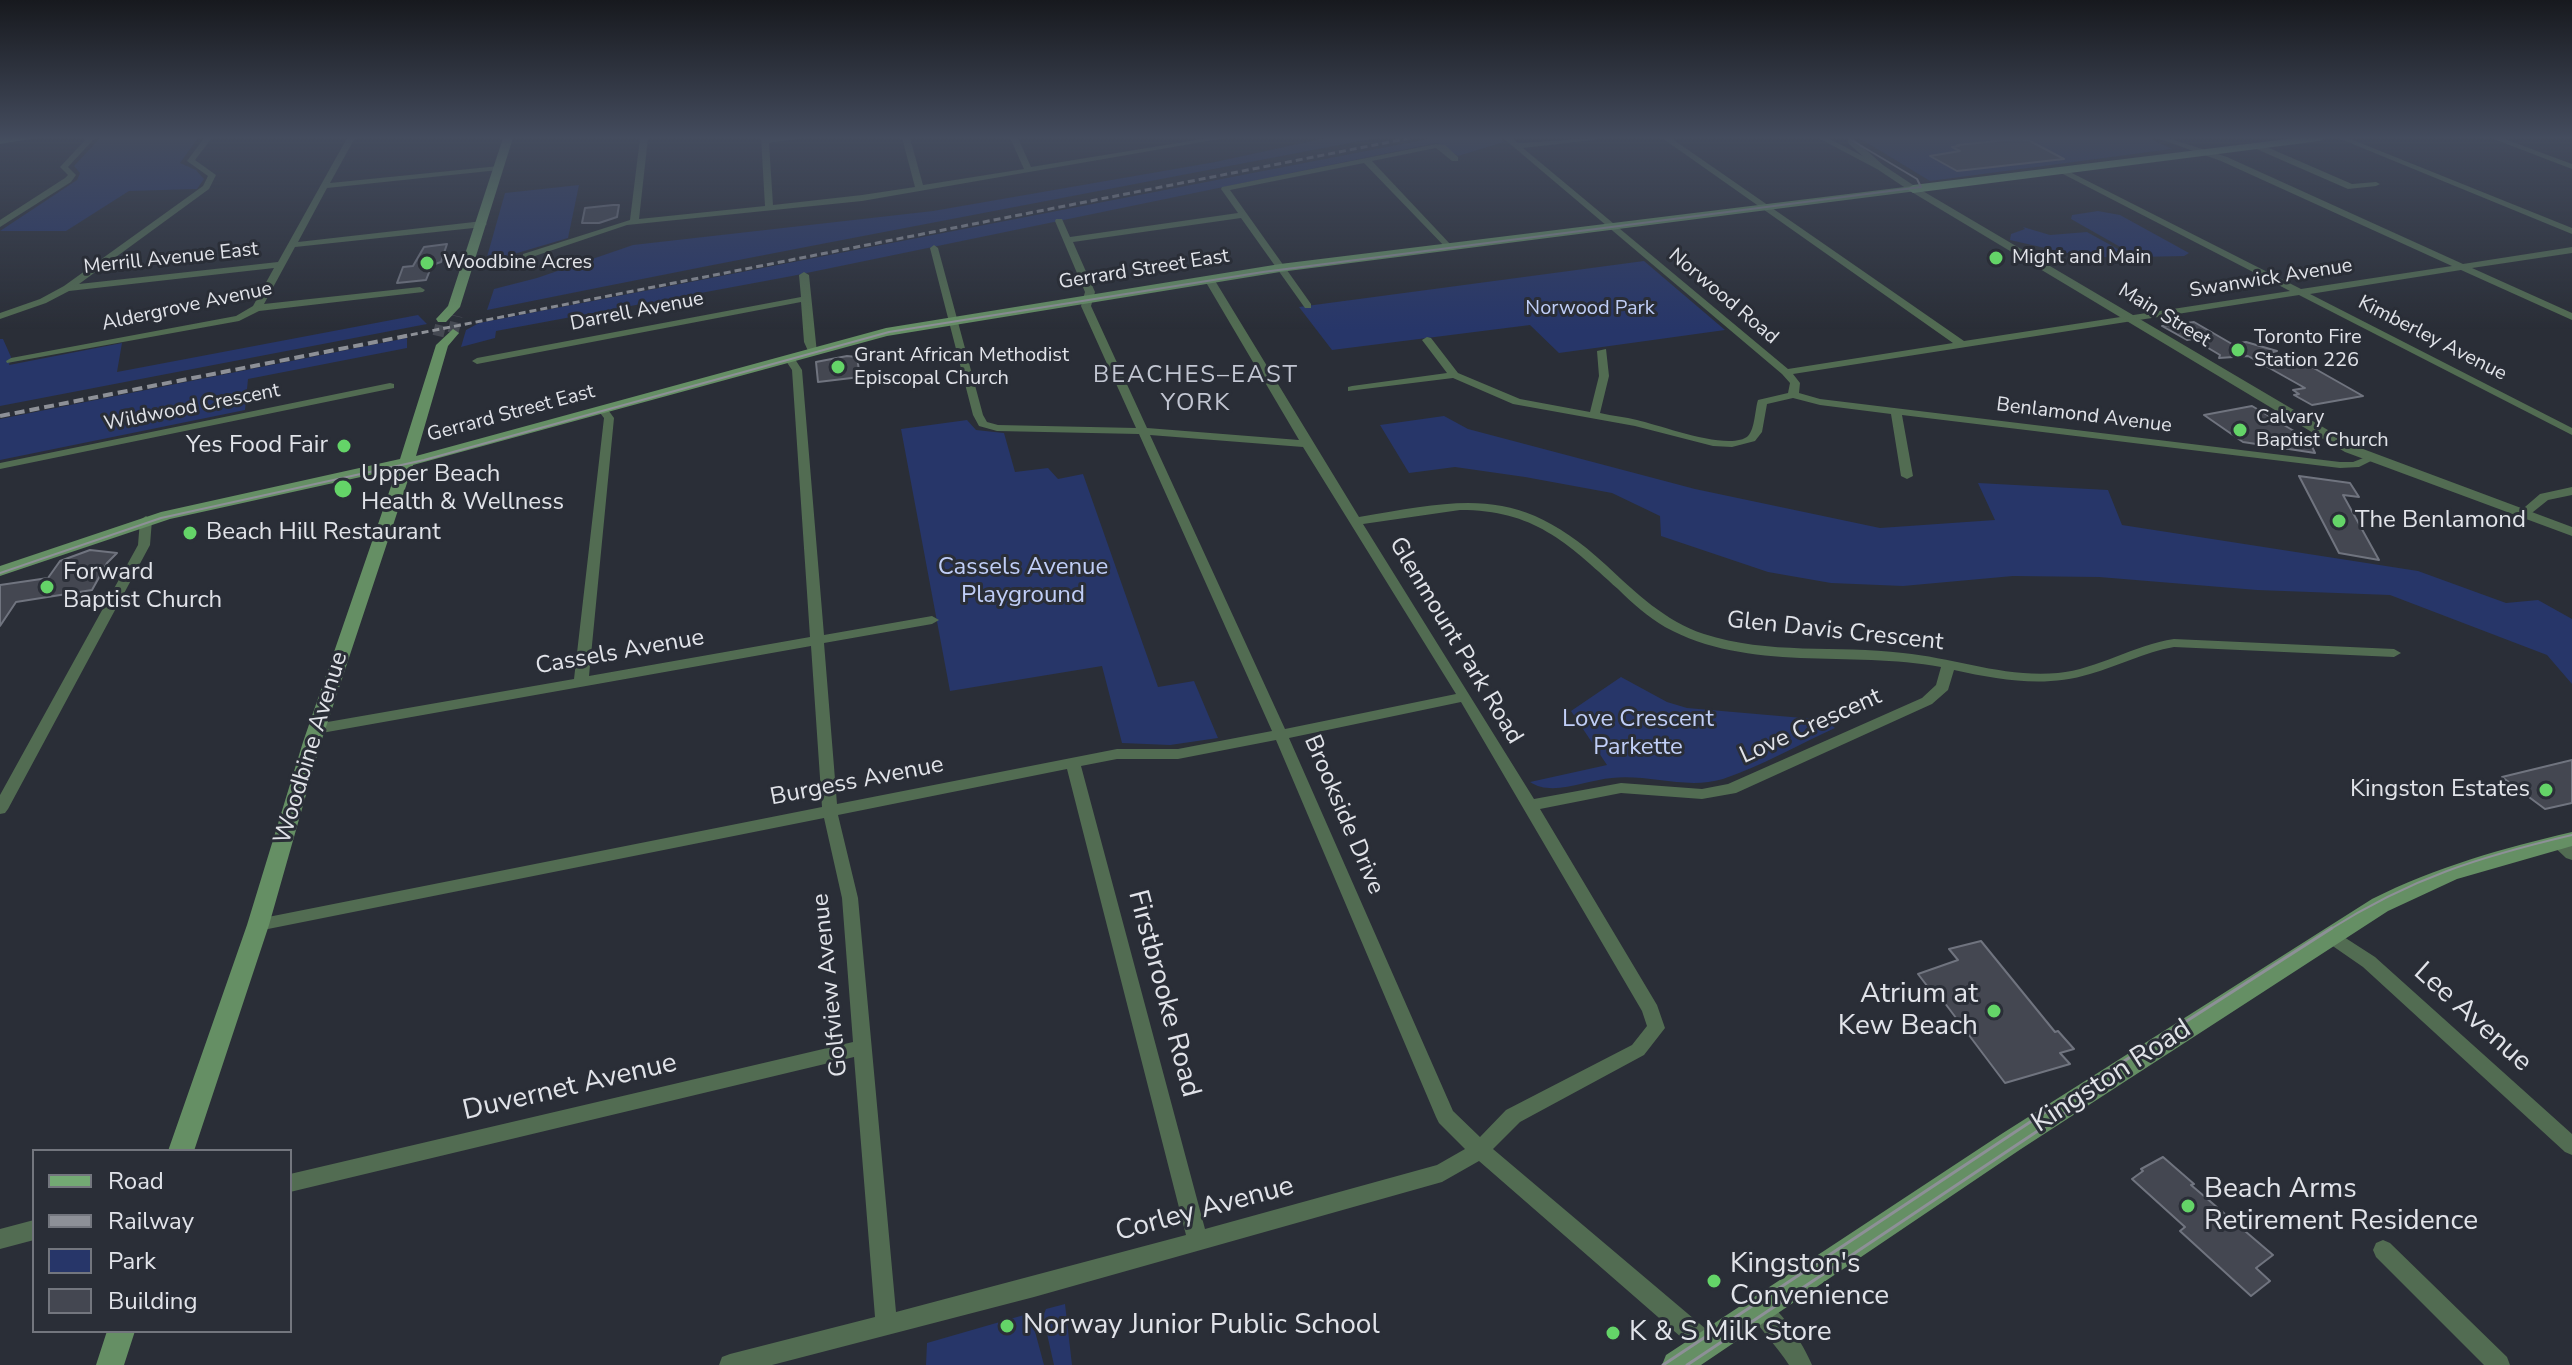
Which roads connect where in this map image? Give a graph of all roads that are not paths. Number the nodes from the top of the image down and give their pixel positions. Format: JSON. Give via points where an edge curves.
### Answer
{"nodes":[{"id":1,"x":34,"y":202,"type":"edge"},
{"id":2,"x":185,"y":202,"type":"edge"},
{"id":3,"x":315,"y":202,"type":"edge"},
{"id":4,"x":489,"y":202,"type":"edge"},
{"id":5,"x":636,"y":202,"type":"edge"},
{"id":6,"x":769,"y":202,"type":"edge"},
{"id":7,"x":817,"y":202,"type":"edge"},
{"id":8,"x":1234,"y":202,"type":"edge"},
{"id":9,"x":1405,"y":202,"type":"edge"},
{"id":10,"x":1582,"y":202,"type":"edge"},
{"id":11,"x":1759,"y":202,"type":"edge"},
{"id":12,"x":1810,"y":202,"type":"edge"},
{"id":13,"x":1942,"y":202,"type":"edge"},
{"id":14,"x":2124,"y":202,"type":"edge"},
{"id":15,"x":2318,"y":202,"type":"edge"},
{"id":16,"x":2500,"y":202,"type":"edge"},
{"id":17,"x":1767,"y":207,"type":"junction"},
{"id":18,"x":769,"y":208,"type":"junction"},
{"id":19,"x":1243,"y":215,"type":"junction"},
{"id":20,"x":1059,"y":221,"type":"dead end"},
{"id":21,"x":634,"y":222,"type":"junction"},
{"id":22,"x":0,"y":224,"type":"edge"},
{"id":23,"x":483,"y":224,"type":"junction"},
{"id":24,"x":1612,"y":227,"type":"junction"},
{"id":25,"x":2572,"y":231,"type":"edge"},
{"id":26,"x":1068,"y":240,"type":"junction"},
{"id":27,"x":291,"y":245,"type":"junction"},
{"id":28,"x":1448,"y":247,"type":"junction"},
{"id":29,"x":934,"y":248,"type":"dead end"},
{"id":30,"x":2572,"y":250,"type":"edge"},
{"id":31,"x":526,"y":256,"type":"dead end"},
{"id":32,"x":279,"y":265,"type":"junction"},
{"id":33,"x":1280,"y":268,"type":"junction"},
{"id":34,"x":2463,"y":268,"type":"junction"},
{"id":35,"x":804,"y":275,"type":"dead end"},
{"id":36,"x":1209,"y":279,"type":"junction"},
{"id":37,"x":67,"y":288,"type":"junction"},
{"id":38,"x":420,"y":290,"type":"dead end"},
{"id":39,"x":2302,"y":292,"type":"junction"},
{"id":40,"x":804,"y":299,"type":"junction"},
{"id":41,"x":1089,"y":299,"type":"junction"},
{"id":42,"x":1308,"y":306,"type":"dead end"},
{"id":43,"x":257,"y":308,"type":"junction"},
{"id":44,"x":2572,"y":317,"type":"edge"},
{"id":45,"x":0,"y":318,"type":"edge"},
{"id":46,"x":442,"y":319,"type":"tunnel mouth"},
{"id":47,"x":2131,"y":319,"type":"junction"},
{"id":48,"x":954,"y":320,"type":"junction"},
{"id":49,"x":444,"y":338,"type":"tunnel mouth"},
{"id":50,"x":1427,"y":340,"type":"dead end"},
{"id":51,"x":1962,"y":345,"type":"junction"},
{"id":52,"x":813,"y":351,"type":"junction"},
{"id":53,"x":1602,"y":351,"type":"dead end"},
{"id":54,"x":789,"y":358,"type":"junction"},
{"id":55,"x":11,"y":361,"type":"dead end"},
{"id":56,"x":477,"y":361,"type":"dead end"},
{"id":57,"x":1786,"y":372,"type":"junction"},
{"id":58,"x":1454,"y":375,"type":"junction"},
{"id":59,"x":390,"y":386,"type":"dead end"},
{"id":60,"x":1352,"y":389,"type":"dead end"},
{"id":61,"x":1793,"y":395,"type":"junction"},
{"id":62,"x":602,"y":409,"type":"junction"},
{"id":63,"x":1896,"y":411,"type":"junction"},
{"id":64,"x":1594,"y":416,"type":"junction"},
{"id":65,"x":1143,"y":432,"type":"junction"},
{"id":66,"x":2572,"y":432,"type":"edge"},
{"id":67,"x":1307,"y":444,"type":"junction"},
{"id":68,"x":2371,"y":458,"type":"junction"},
{"id":69,"x":406,"y":463,"type":"junction"},
{"id":70,"x":0,"y":466,"type":"edge"},
{"id":71,"x":1907,"y":476,"type":"dead end"},
{"id":72,"x":2572,"y":491,"type":"edge"},
{"id":73,"x":2524,"y":513,"type":"junction"},
{"id":74,"x":146,"y":520,"type":"junction"},
{"id":75,"x":1356,"y":521,"type":"junction"},
{"id":76,"x":2572,"y":532,"type":"edge"},
{"id":77,"x":0,"y":571,"type":"edge"},
{"id":78,"x":932,"y":620,"type":"dead end"},
{"id":79,"x":819,"y":640,"type":"junction"},
{"id":80,"x":2394,"y":653,"type":"dead end"},
{"id":81,"x":1948,"y":666,"type":"junction"},
{"id":82,"x":581,"y":683,"type":"junction"},
{"id":83,"x":1465,"y":697,"type":"junction"},
{"id":84,"x":316,"y":729,"type":"junction"},
{"id":85,"x":1280,"y":735,"type":"junction"},
{"id":86,"x":1073,"y":763,"type":"junction"},
{"id":87,"x":1,"y":805,"type":"edge"},
{"id":88,"x":1528,"y":806,"type":"junction"},
{"id":89,"x":830,"y":812,"type":"junction"},
{"id":90,"x":2567,"y":845,"type":"edge"},
{"id":91,"x":258,"y":925,"type":"junction"},
{"id":92,"x":2330,"y":935,"type":"junction"},
{"id":93,"x":1656,"y":1028,"type":"joint"},
{"id":94,"x":863,"y":1047,"type":"junction"},
{"id":95,"x":2572,"y":1146,"type":"edge"},
{"id":96,"x":182,"y":1149,"type":"edge"},
{"id":97,"x":1480,"y":1150,"type":"junction"},
{"id":98,"x":292,"y":1183,"type":"edge"},
{"id":99,"x":32,"y":1231,"type":"edge"},
{"id":100,"x":0,"y":1239,"type":"edge"},
{"id":101,"x":1198,"y":1240,"type":"junction"},
{"id":102,"x":2383,"y":1250,"type":"dead end"},
{"id":103,"x":1759,"y":1307,"type":"junction"},
{"id":104,"x":886,"y":1324,"type":"junction"},
{"id":105,"x":120,"y":1333,"type":"edge"},
{"id":106,"x":1705,"y":1343,"type":"junction"},
{"id":107,"x":110,"y":1365,"type":"edge"},
{"id":108,"x":730,"y":1365,"type":"edge"},
{"id":109,"x":1676,"y":1365,"type":"edge"},
{"id":110,"x":1801,"y":1365,"type":"edge"},
{"id":111,"x":2499,"y":1365,"type":"edge"}],
"edges":[{"from":1,"to":22,"type":"street"},
{"from":2,"to":37,"type":"street"},
{"from":3,"to":27,"type":"street"},
{"from":4,"to":23,"type":"main road"},
{"from":5,"to":21,"type":"street"},
{"from":6,"to":18,"type":"street"},
{"from":7,"to":18,"type":"street"},
{"from":8,"to":19,"type":"street"},
{"from":9,"to":28,"type":"street"},
{"from":10,"to":24,"type":"street","name":"Norwood Road"},
{"from":11,"to":17,"type":"street"},
{"from":12,"to":17,"type":"main road","name":"Gerrard Street East"},
{"from":13,"to":47,"type":"street","name":"Main Street"},
{"from":14,"to":39,"type":"street","name":"Kimberley Avenue"},
{"from":15,"to":34,"type":"street"},
{"from":16,"to":25,"type":"street"},
{"from":17,"to":24,"type":"main road","name":"Gerrard Street East"},
{"from":17,"to":51,"type":"street"},
{"from":18,"to":21,"type":"street"},
{"from":19,"to":26,"type":"street"},
{"from":19,"to":33,"type":"street"},
{"from":20,"to":26,"type":"street","name":"Brookside Drive"},
{"from":21,"to":31,"type":"street"},
{"from":23,"to":27,"type":"street","name":"Merrill Avenue East"},
{"from":23,"to":46,"type":"main road","via":[[456,312]]},
{"from":24,"to":28,"type":"main road","name":"Gerrard Street East"},
{"from":24,"to":57,"type":"street","name":"Norwood Road"},
{"from":26,"to":41,"type":"street","name":"Brookside Drive"},
{"from":27,"to":32,"type":"street"},
{"from":28,"to":33,"type":"main road","name":"Gerrard Street East"},
{"from":29,"to":48,"type":"street"},
{"from":30,"to":34,"type":"street","name":"Swanwick Avenue"},
{"from":32,"to":37,"type":"street","name":"Merrill Avenue East"},
{"from":32,"to":43,"type":"street"},
{"from":33,"to":36,"type":"main road","name":"Gerrard Street East"},
{"from":33,"to":42,"type":"street"},
{"from":34,"to":39,"type":"street","name":"Swanwick Avenue"},
{"from":34,"to":44,"type":"street"},
{"from":35,"to":40,"type":"street"},
{"from":36,"to":41,"type":"main road","name":"Gerrard Street East"},
{"from":36,"to":67,"type":"street","name":"Glenmount Park Road"},
{"from":37,"to":45,"type":"street"},
{"from":38,"to":43,"type":"street","name":"Aldergrove Avenue"},
{"from":39,"to":47,"type":"street","name":"Swanwick Avenue"},
{"from":39,"to":66,"type":"street","name":"Kimberley Avenue"},
{"from":40,"to":52,"type":"street"},
{"from":40,"to":56,"type":"street","name":"Darrell Avenue"},
{"from":41,"to":48,"type":"main road","name":"Gerrard Street East"},
{"from":41,"to":65,"type":"street","name":"Brookside Drive","via":[[1086,306]]},
{"from":43,"to":55,"type":"street","name":"Aldergrove Avenue","via":[[239,318]]},
{"from":47,"to":51,"type":"street","name":"Swanwick Avenue"},
{"from":47,"to":68,"type":"street","name":"Main Street"},
{"from":48,"to":52,"type":"main road","name":"Gerrard Street East"},
{"from":48,"to":65,"type":"street","via":[[983,424]]},
{"from":49,"to":69,"type":"main road","name":"Woodbine Avenue"},
{"from":50,"to":58,"type":"street"},
{"from":51,"to":57,"type":"street","name":"Swanwick Avenue"},
{"from":52,"to":54,"type":"main road","name":"Gerrard Street East"},
{"from":53,"to":64,"type":"street","via":[[1604,376]]},
{"from":54,"to":62,"type":"main road","name":"Gerrard Street East"},
{"from":54,"to":79,"type":"street","name":"Golfview Avenue","via":[[797,370]]},
{"from":57,"to":61,"type":"street","name":"Norwood Road","via":[[1795,383]]},
{"from":58,"to":60,"type":"street"},
{"from":58,"to":64,"type":"street","via":[[1517,402]]},
{"from":59,"to":70,"type":"street","name":"Wildwood Crescent"},
{"from":61,"to":63,"type":"street","name":"Benlamond Avenue"},
{"from":61,"to":64,"type":"street","via":[[1762,402],[1754,435],[1732,444]]},
{"from":62,"to":69,"type":"main road","name":"Gerrard Street East"},
{"from":62,"to":82,"type":"street","via":[[609,418]]},
{"from":63,"to":68,"type":"street","name":"Benlamond Avenue","via":[[2340,465]]},
{"from":63,"to":71,"type":"street"},
{"from":65,"to":67,"type":"street"},
{"from":65,"to":85,"type":"street","name":"Brookside Drive"},
{"from":67,"to":75,"type":"street","name":"Glenmount Park Road"},
{"from":68,"to":73,"type":"street","name":"Main Street"},
{"from":69,"to":74,"type":"main road","name":"Gerrard Street East"},
{"from":69,"to":84,"type":"main road","name":"Woodbine Avenue"},
{"from":72,"to":73,"type":"street","via":[[2544,497]]},
{"from":73,"to":76,"type":"street","name":"Main Street"},
{"from":74,"to":77,"type":"main road","name":"Gerrard Street East"},
{"from":74,"to":87,"type":"street","via":[[144,545]]},
{"from":75,"to":81,"type":"street","name":"Glen Davis Crescent","via":[[1464,506],[1519,513],[1571,539],[1662,619],[1706,639],[1755,649],[1880,655]]},
{"from":75,"to":83,"type":"street","name":"Glenmount Park Road"},
{"from":78,"to":79,"type":"street","name":"Cassels Avenue"},
{"from":79,"to":82,"type":"street","name":"Cassels Avenue"},
{"from":79,"to":89,"type":"street","name":"Golfview Avenue"},
{"from":80,"to":81,"type":"street","name":"Glen Davis Crescent","via":[[2174,643],[2058,678],[2010,677]]},
{"from":81,"to":88,"type":"street","name":"Love Crescent","via":[[1943,687],[1927,701],[1731,789],[1702,794],[1621,788]]},
{"from":82,"to":84,"type":"street","name":"Cassels Avenue"},
{"from":83,"to":85,"type":"street","name":"Burgess Avenue"},
{"from":83,"to":88,"type":"street","name":"Glenmount Park Road"},
{"from":84,"to":91,"type":"main road","name":"Woodbine Avenue"},
{"from":85,"to":86,"type":"street","name":"Burgess Avenue","via":[[1178,754],[1126,754]]},
{"from":85,"to":97,"type":"street","name":"Brookside Drive","via":[[1446,1117]]},
{"from":86,"to":89,"type":"street","name":"Burgess Avenue"},
{"from":86,"to":101,"type":"street","name":"Firstbrooke Road"},
{"from":88,"to":93,"type":"street","name":"Glenmount Park Road","via":[[1651,1010]]},
{"from":89,"to":91,"type":"street","name":"Burgess Avenue"},
{"from":89,"to":94,"type":"street","name":"Golfview Avenue","via":[[850,898]]},
{"from":90,"to":92,"type":"main road","name":"Kingston Road","via":[[2468,866],[2416,886]]},
{"from":91,"to":96,"type":"main road","name":"Woodbine Avenue"},
{"from":92,"to":95,"type":"street","name":"Lee Avenue","via":[[2369,962]]},
{"from":92,"to":103,"type":"main road","name":"Kingston Road"},
{"from":93,"to":97,"type":"street","name":"Corley Avenue","via":[[1638,1050],[1513,1116]]},
{"from":94,"to":98,"type":"street","name":"Duvernet Avenue"},
{"from":94,"to":104,"type":"street","name":"Golfview Avenue"},
{"from":97,"to":101,"type":"street","name":"Corley Avenue","via":[[1442,1173]]},
{"from":97,"to":106,"type":"street","name":"Brookside Drive"},
{"from":99,"to":100,"type":"street"},
{"from":101,"to":104,"type":"street","name":"Corley Avenue"},
{"from":102,"to":111,"type":"street"},
{"from":103,"to":106,"type":"main road","name":"Kingston Road"},
{"from":103,"to":110,"type":"street"},
{"from":104,"to":108,"type":"street","name":"Corley Avenue"},
{"from":105,"to":107,"type":"main road"},
{"from":106,"to":109,"type":"main road","name":"Kingston Road"}]}
